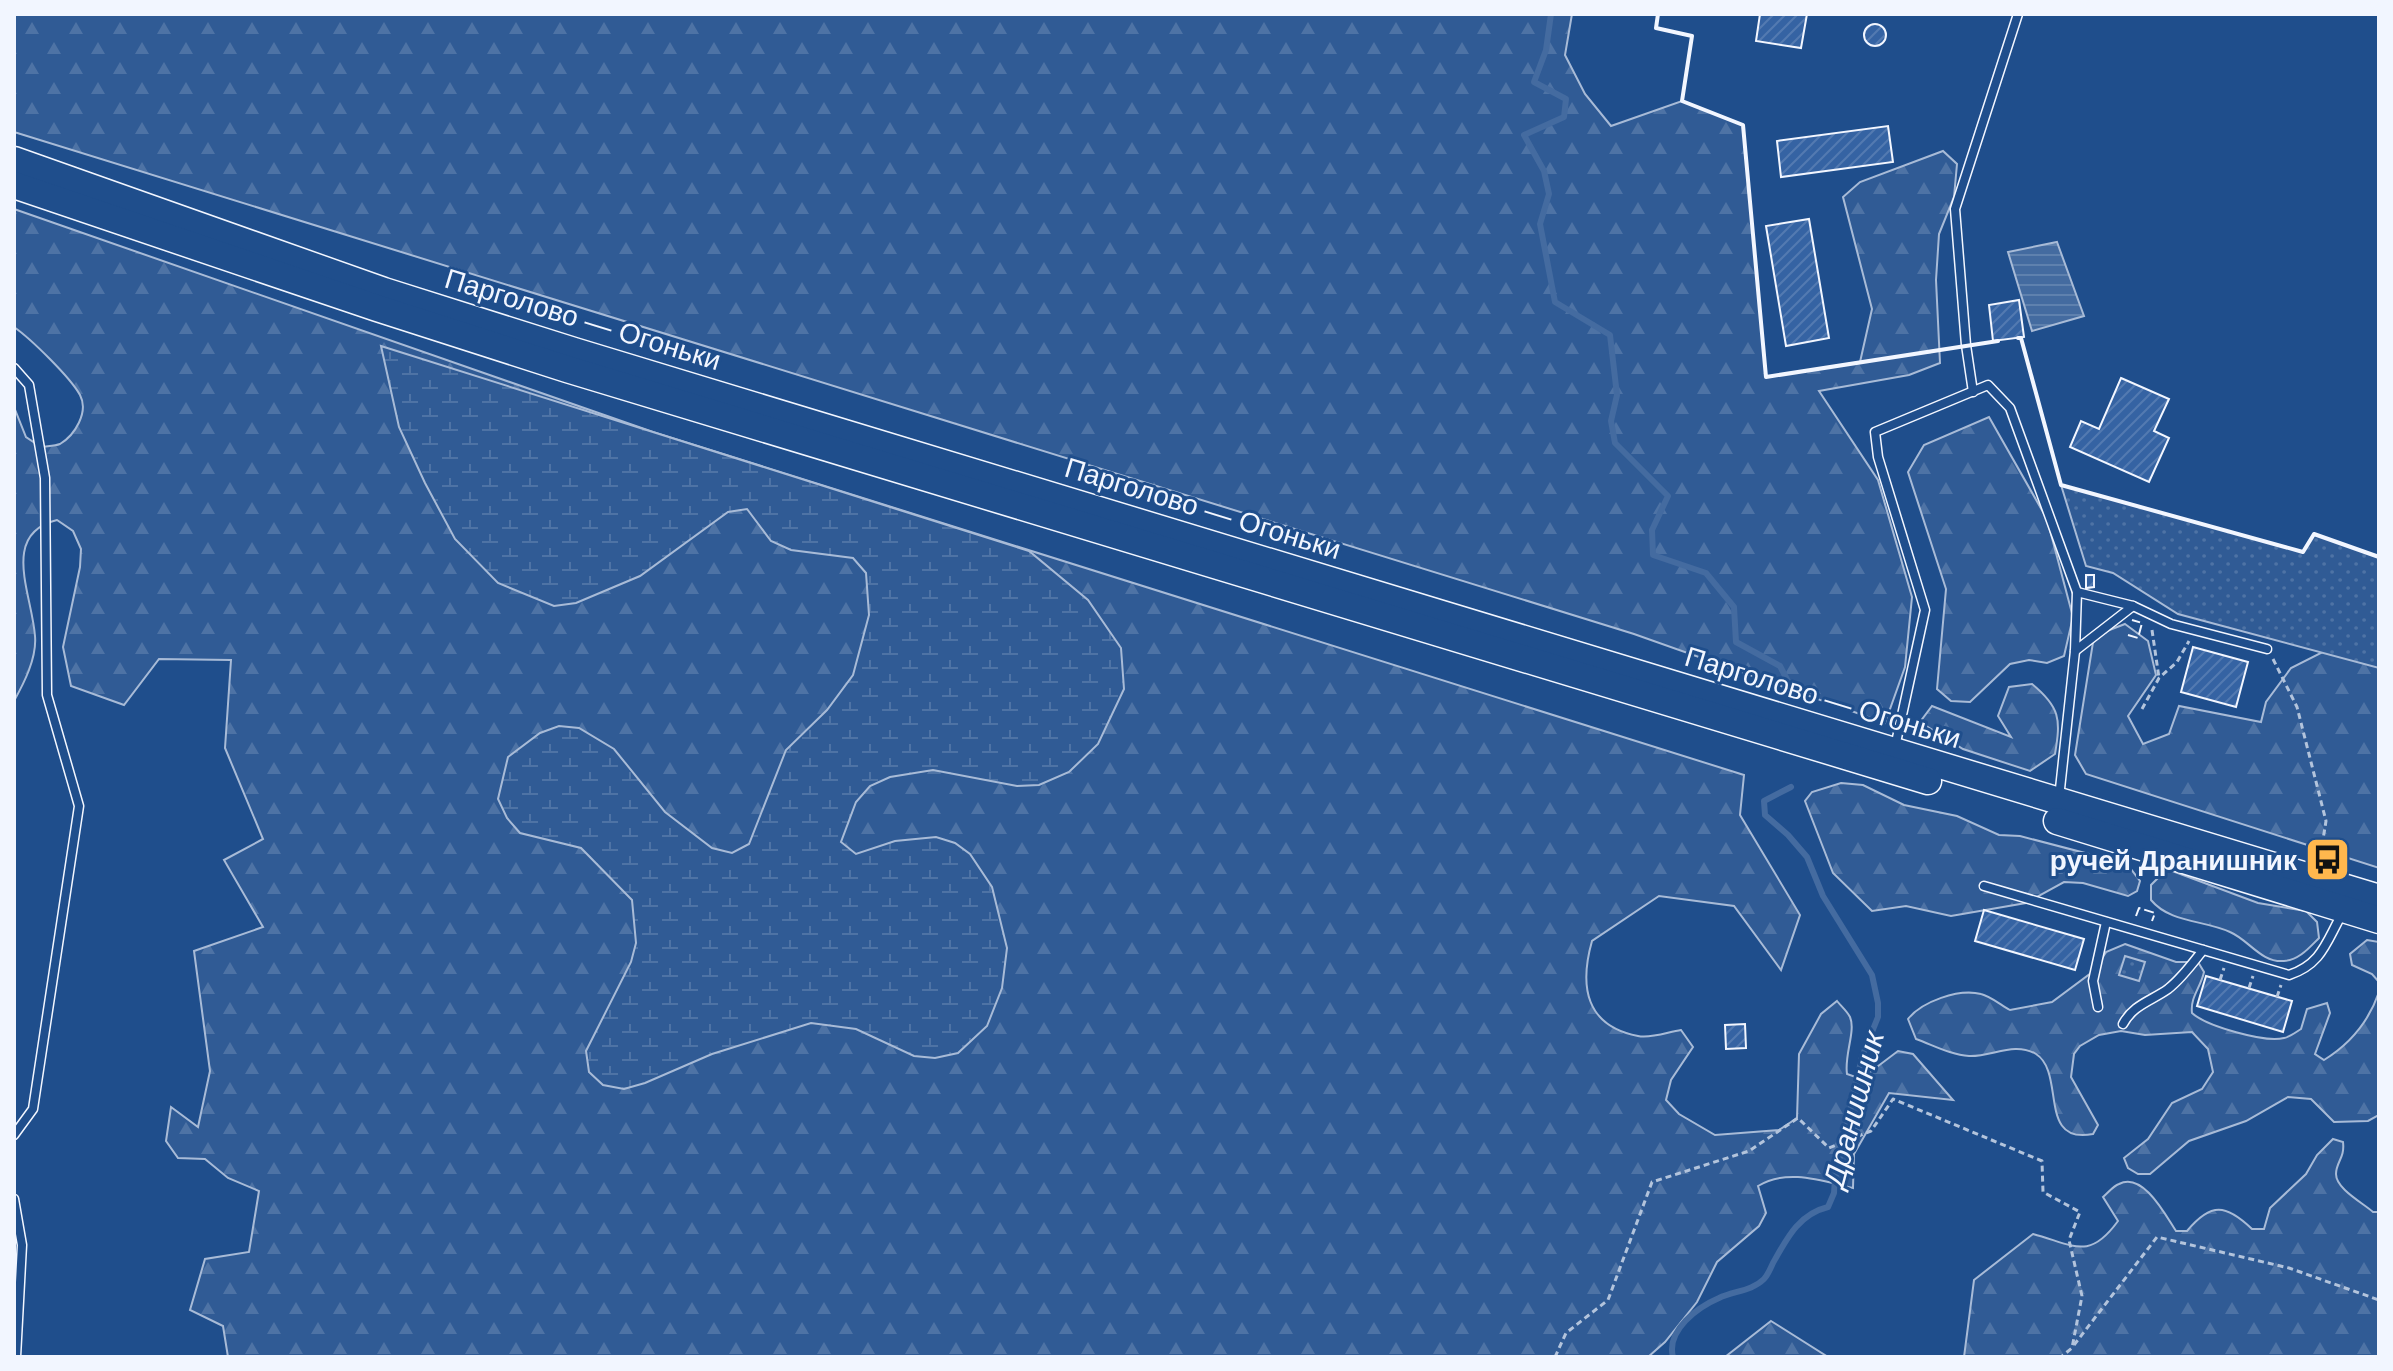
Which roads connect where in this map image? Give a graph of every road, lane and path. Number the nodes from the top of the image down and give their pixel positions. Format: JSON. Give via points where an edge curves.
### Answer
{"nodes":[{"id":1,"x":2018,"y":14,"type":"edge"},
{"id":2,"x":14,"y":160,"type":"edge"},
{"id":3,"x":14,"y":185,"type":"edge"},
{"id":4,"x":14,"y":368,"type":"edge"},
{"id":5,"x":1973,"y":392,"type":"junction"},
{"id":6,"x":2077,"y":592,"type":"junction"},
{"id":7,"x":2133,"y":606,"type":"junction"},
{"id":8,"x":2150,"y":614,"type":"junction"},
{"id":9,"x":2195,"y":631,"type":"junction"},
{"id":10,"x":2267,"y":649,"type":"joint"},
{"id":11,"x":2075,"y":651,"type":"junction"},
{"id":12,"x":2159,"y":678,"type":"junction"},
{"id":13,"x":2142,"y":709,"type":"dead end"},
{"id":14,"x":1894,"y":751,"type":"junction"},
{"id":15,"x":2058,"y":803,"type":"junction"},
{"id":16,"x":2320,"y":858,"type":"dead end"},
{"id":17,"x":1984,"y":886,"type":"dead end"},
{"id":18,"x":2379,"y":898,"type":"edge"},
{"id":19,"x":2345,"y":909,"type":"junction"},
{"id":20,"x":2379,"y":920,"type":"edge"},
{"id":21,"x":2106,"y":922,"type":"junction"},
{"id":22,"x":2203,"y":950,"type":"junction"},
{"id":23,"x":2098,"y":1007,"type":"dead end"},
{"id":24,"x":2123,"y":1024,"type":"dead end"},
{"id":25,"x":14,"y":1135,"type":"edge"},
{"id":26,"x":14,"y":1199,"type":"edge"},
{"id":27,"x":2379,"y":1300,"type":"edge"},
{"id":28,"x":2072,"y":1348,"type":"junction"},
{"id":29,"x":16,"y":1357,"type":"edge"},
{"id":30,"x":1555,"y":1357,"type":"edge"},
{"id":31,"x":2061,"y":1357,"type":"edge"}],
"edges":[{"from":1,"to":5,"type":"lane","via":[[1955,209]]},
{"from":2,"to":14,"type":"main road","name":"Парголово — Огоньки","via":[[384,291],[574,351]]},
{"from":3,"to":19,"type":"main road","name":"Парголово — Огоньки","via":[[567,369]]},
{"from":4,"to":25,"type":"lane","via":[[29,385],[45,478],[47,695],[79,806],[33,1109]]},
{"from":5,"to":6,"type":"lane","via":[[1988,385],[2010,408]]},
{"from":5,"to":14,"type":"lane","via":[[1875,432],[1925,610]]},
{"from":6,"to":7,"type":"lane"},
{"from":6,"to":11,"type":"lane"},
{"from":7,"to":8,"type":"lane"},
{"from":7,"to":11,"type":"lane"},
{"from":8,"to":9,"type":"lane"},
{"from":8,"to":12,"type":"path"},
{"from":9,"to":10,"type":"lane"},
{"from":9,"to":12,"type":"path","via":[[2177,662]]},
{"from":10,"to":16,"type":"path","via":[[2301,722],[2326,821]]},
{"from":11,"to":15,"type":"lane"},
{"from":12,"to":13,"type":"path"},
{"from":14,"to":15,"type":"main road","name":"Парголово — Огоньки"},
{"from":15,"to":18,"type":"main road","name":"Парголово — Огоньки"},
{"from":17,"to":21,"type":"lane"},
{"from":19,"to":20,"type":"main road","name":"Парголово — Огоньки"},
{"from":19,"to":22,"type":"lane","via":[[2319,957],[2307,969],[2289,975]]},
{"from":21,"to":22,"type":"lane"},
{"from":21,"to":23,"type":"lane","via":[[2093,981]]},
{"from":22,"to":24,"type":"lane","via":[[2182,977],[2128,1013]]},
{"from":26,"to":29,"type":"lane","via":[[22,1245]]},
{"from":27,"to":28,"type":"path","via":[[2289,1268],[2157,1237]]},
{"from":28,"to":30,"type":"path","via":[[2082,1296],[2069,1240],[2080,1212],[2043,1192],[2042,1161],[1893,1099],[1871,1131],[1830,1147],[1798,1118],[1749,1151],[1652,1182],[1608,1300],[1566,1333]]},
{"from":28,"to":31,"type":"path"}]}
